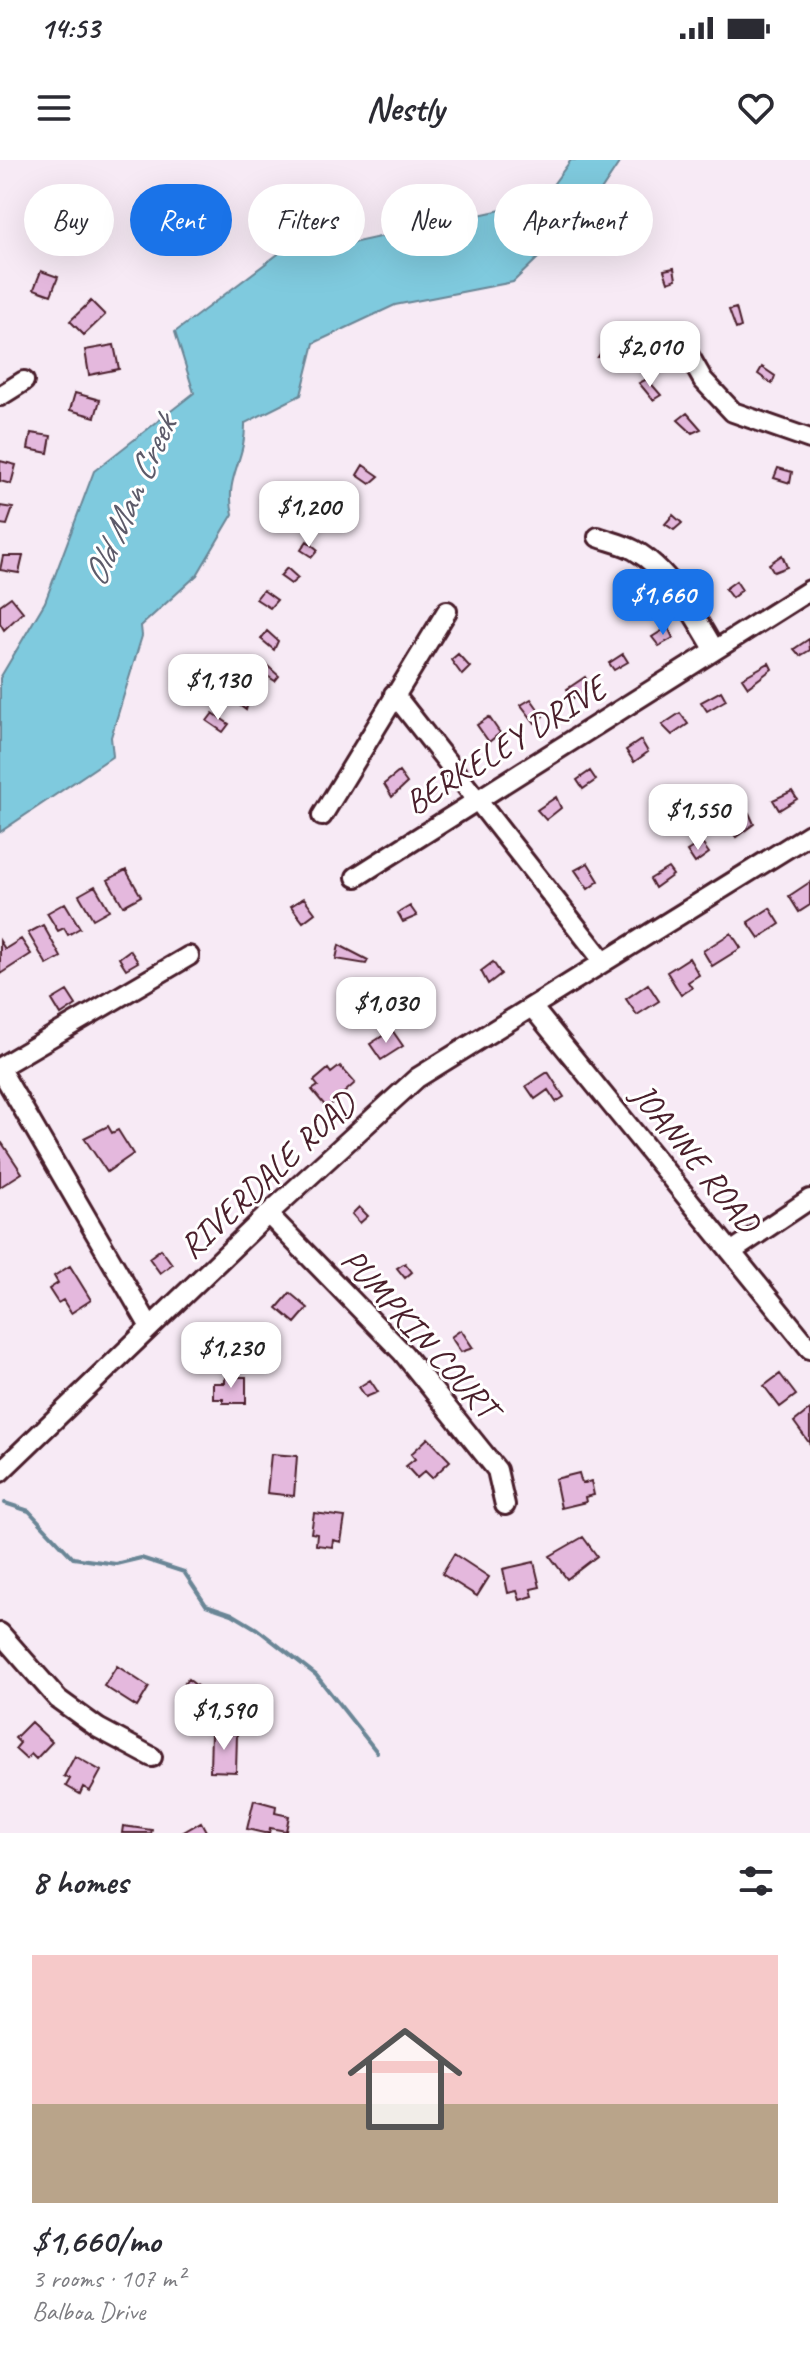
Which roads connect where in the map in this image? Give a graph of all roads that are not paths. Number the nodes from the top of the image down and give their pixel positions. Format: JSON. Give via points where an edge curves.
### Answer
{"nodes":[{"id":1,"x":678,"y":336,"type":"dead end"},
{"id":2,"x":24,"y":381,"type":"dead end"},
{"id":3,"x":0,"y":396,"type":"edge"},
{"id":4,"x":810,"y":439,"type":"edge"},
{"id":5,"x":598,"y":537,"type":"dead end"},
{"id":6,"x":810,"y":590,"type":"edge"},
{"id":7,"x":447,"y":611,"type":"dead end"},
{"id":8,"x":714,"y":649,"type":"junction"},
{"id":9,"x":394,"y":694,"type":"junction"},
{"id":10,"x":476,"y":801,"type":"junction"},
{"id":11,"x":322,"y":816,"type":"dead end"},
{"id":12,"x":810,"y":834,"type":"edge"},
{"id":13,"x":356,"y":877,"type":"dead end"},
{"id":14,"x":189,"y":956,"type":"dead end"},
{"id":15,"x":604,"y":962,"type":"junction"},
{"id":16,"x":532,"y":1007,"type":"junction"},
{"id":17,"x":0,"y":1068,"type":"edge"},
{"id":18,"x":810,"y":1199,"type":"edge"},
{"id":19,"x":268,"y":1214,"type":"junction"},
{"id":20,"x":731,"y":1252,"type":"junction"},
{"id":21,"x":150,"y":1327,"type":"junction"},
{"id":22,"x":810,"y":1349,"type":"edge"},
{"id":23,"x":0,"y":1472,"type":"edge"},
{"id":24,"x":505,"y":1505,"type":"dead end"},
{"id":25,"x":0,"y":1633,"type":"edge"},
{"id":26,"x":152,"y":1757,"type":"dead end"}],
"edges":[{"from":1,"to":4,"type":"street","via":[[703,380],[733,412]]},
{"from":2,"to":3,"type":"street"},
{"from":5,"to":8,"type":"street","via":[[634,550],[654,566]]},
{"from":6,"to":8,"type":"street","name":"BERKELEY DRIVE"},
{"from":7,"to":9,"type":"street"},
{"from":8,"to":10,"type":"street","name":"BERKELEY DRIVE"},
{"from":9,"to":10,"type":"street"},
{"from":9,"to":11,"type":"street"},
{"from":10,"to":13,"type":"street","name":"BERKELEY DRIVE"},
{"from":10,"to":15,"type":"street"},
{"from":12,"to":15,"type":"street","name":"RIVERDALE ROAD"},
{"from":14,"to":17,"type":"street"},
{"from":15,"to":16,"type":"street","name":"RIVERDALE ROAD"},
{"from":16,"to":19,"type":"street","name":"RIVERDALE ROAD","via":[[417,1078]]},
{"from":16,"to":20,"type":"street","name":"JOANNE ROAD"},
{"from":17,"to":21,"type":"street"},
{"from":18,"to":20,"type":"street"},
{"from":19,"to":21,"type":"street","name":"RIVERDALE ROAD"},
{"from":19,"to":24,"type":"street","name":"PUMPKIN COURT","via":[[400,1350],[440,1399],[497,1470]]},
{"from":20,"to":22,"type":"street","name":"JOANNE ROAD"},
{"from":21,"to":23,"type":"street","name":"RIVERDALE ROAD"},
{"from":25,"to":26,"type":"street","via":[[58,1699]]}]}
